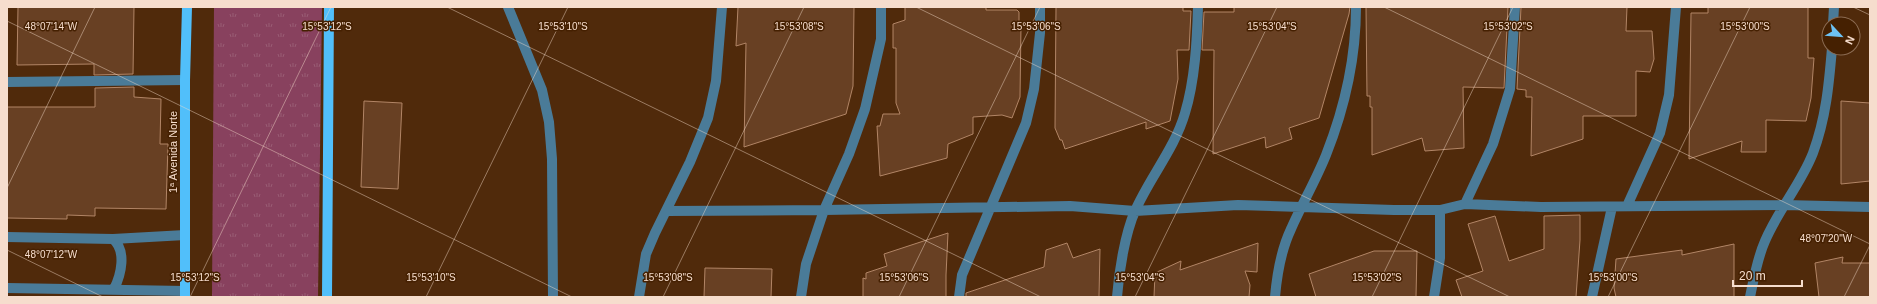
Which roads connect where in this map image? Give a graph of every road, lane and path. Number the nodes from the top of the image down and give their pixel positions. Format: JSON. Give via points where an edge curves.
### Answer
{"nodes":[{"id":1,"x":187,"y":7,"type":"edge"},
{"id":2,"x":329,"y":7,"type":"edge"},
{"id":3,"x":508,"y":7,"type":"edge"},
{"id":4,"x":722,"y":7,"type":"edge"},
{"id":5,"x":881,"y":7,"type":"edge"},
{"id":6,"x":1040,"y":7,"type":"edge"},
{"id":7,"x":1198,"y":7,"type":"edge"},
{"id":8,"x":1356,"y":7,"type":"edge"},
{"id":9,"x":1515,"y":7,"type":"edge"},
{"id":10,"x":1676,"y":7,"type":"edge"},
{"id":11,"x":1831,"y":56,"type":"edge"},
{"id":12,"x":185,"y":80,"type":"junction"},
{"id":13,"x":7,"y":82,"type":"edge"},
{"id":14,"x":1465,"y":204,"type":"junction"},
{"id":15,"x":1784,"y":205,"type":"junction"},
{"id":16,"x":992,"y":206,"type":"junction"},
{"id":17,"x":1303,"y":206,"type":"junction"},
{"id":18,"x":1627,"y":206,"type":"junction"},
{"id":19,"x":1612,"y":207,"type":"junction"},
{"id":20,"x":1870,"y":207,"type":"edge"},
{"id":21,"x":824,"y":210,"type":"junction"},
{"id":22,"x":1440,"y":210,"type":"junction"},
{"id":23,"x":666,"y":211,"type":"junction"},
{"id":24,"x":1135,"y":211,"type":"junction"},
{"id":25,"x":185,"y":235,"type":"junction"},
{"id":26,"x":7,"y":237,"type":"edge"},
{"id":27,"x":113,"y":239,"type":"junction"},
{"id":28,"x":7,"y":288,"type":"edge"},
{"id":29,"x":114,"y":289,"type":"junction"},
{"id":30,"x":185,"y":294,"type":"edge"},
{"id":31,"x":327,"y":297,"type":"edge"},
{"id":32,"x":553,"y":297,"type":"edge"},
{"id":33,"x":639,"y":297,"type":"edge"},
{"id":34,"x":801,"y":297,"type":"edge"},
{"id":35,"x":959,"y":297,"type":"edge"},
{"id":36,"x":1117,"y":297,"type":"edge"},
{"id":37,"x":1275,"y":297,"type":"edge"},
{"id":38,"x":1434,"y":297,"type":"edge"},
{"id":39,"x":1592,"y":297,"type":"edge"},
{"id":40,"x":1750,"y":297,"type":"edge"}],
"edges":[{"from":1,"to":12,"type":"main road","name":"1ᵃ Avenida Norte"},
{"from":2,"to":31,"type":"main road"},
{"from":3,"to":32,"type":"street","via":[[542,90],[549,122],[552,159]]},
{"from":4,"to":23,"type":"street","via":[[716,80],[708,118]]},
{"from":5,"to":21,"type":"street","via":[[881,39],[865,109],[849,154]]},
{"from":6,"to":16,"type":"street","via":[[1034,89],[1028,116]]},
{"from":7,"to":24,"type":"street","via":[[1198,33],[1185,113]]},
{"from":8,"to":17,"type":"street","via":[[1351,76],[1342,112]]},
{"from":9,"to":14,"type":"street","via":[[1510,89],[1493,144]]},
{"from":10,"to":18,"type":"street","via":[[1669,95],[1660,133]]},
{"from":11,"to":15,"type":"street","via":[[1829,92],[1823,124],[1813,154]]},
{"from":12,"to":13,"type":"street"},
{"from":12,"to":25,"type":"main road","name":"1ᵃ Avenida Norte"},
{"from":14,"to":19,"type":"street"},
{"from":14,"to":22,"type":"street"},
{"from":15,"to":18,"type":"street"},
{"from":15,"to":20,"type":"street"},
{"from":15,"to":40,"type":"street","via":[[1765,241]]},
{"from":16,"to":21,"type":"street"},
{"from":16,"to":24,"type":"street","via":[[1070,206]]},
{"from":16,"to":35,"type":"street","via":[[962,275]]},
{"from":17,"to":22,"type":"street"},
{"from":17,"to":24,"type":"street","via":[[1238,205]]},
{"from":17,"to":37,"type":"street","via":[[1290,230],[1282,256]]},
{"from":18,"to":19,"type":"street"},
{"from":19,"to":39,"type":"street"},
{"from":21,"to":23,"type":"street"},
{"from":21,"to":34,"type":"street","via":[[806,264]]},
{"from":22,"to":38,"type":"street","via":[[1440,258]]},
{"from":23,"to":33,"type":"street","via":[[646,254]]},
{"from":24,"to":36,"type":"street","via":[[1123,255]]},
{"from":25,"to":27,"type":"street"},
{"from":25,"to":30,"type":"main road","name":"1ᵃ Avenida Norte"},
{"from":26,"to":27,"type":"street"},
{"from":27,"to":29,"type":"street","via":[[118,243],[121,253],[121,266]]},
{"from":28,"to":29,"type":"street"},
{"from":29,"to":30,"type":"street"}]}
